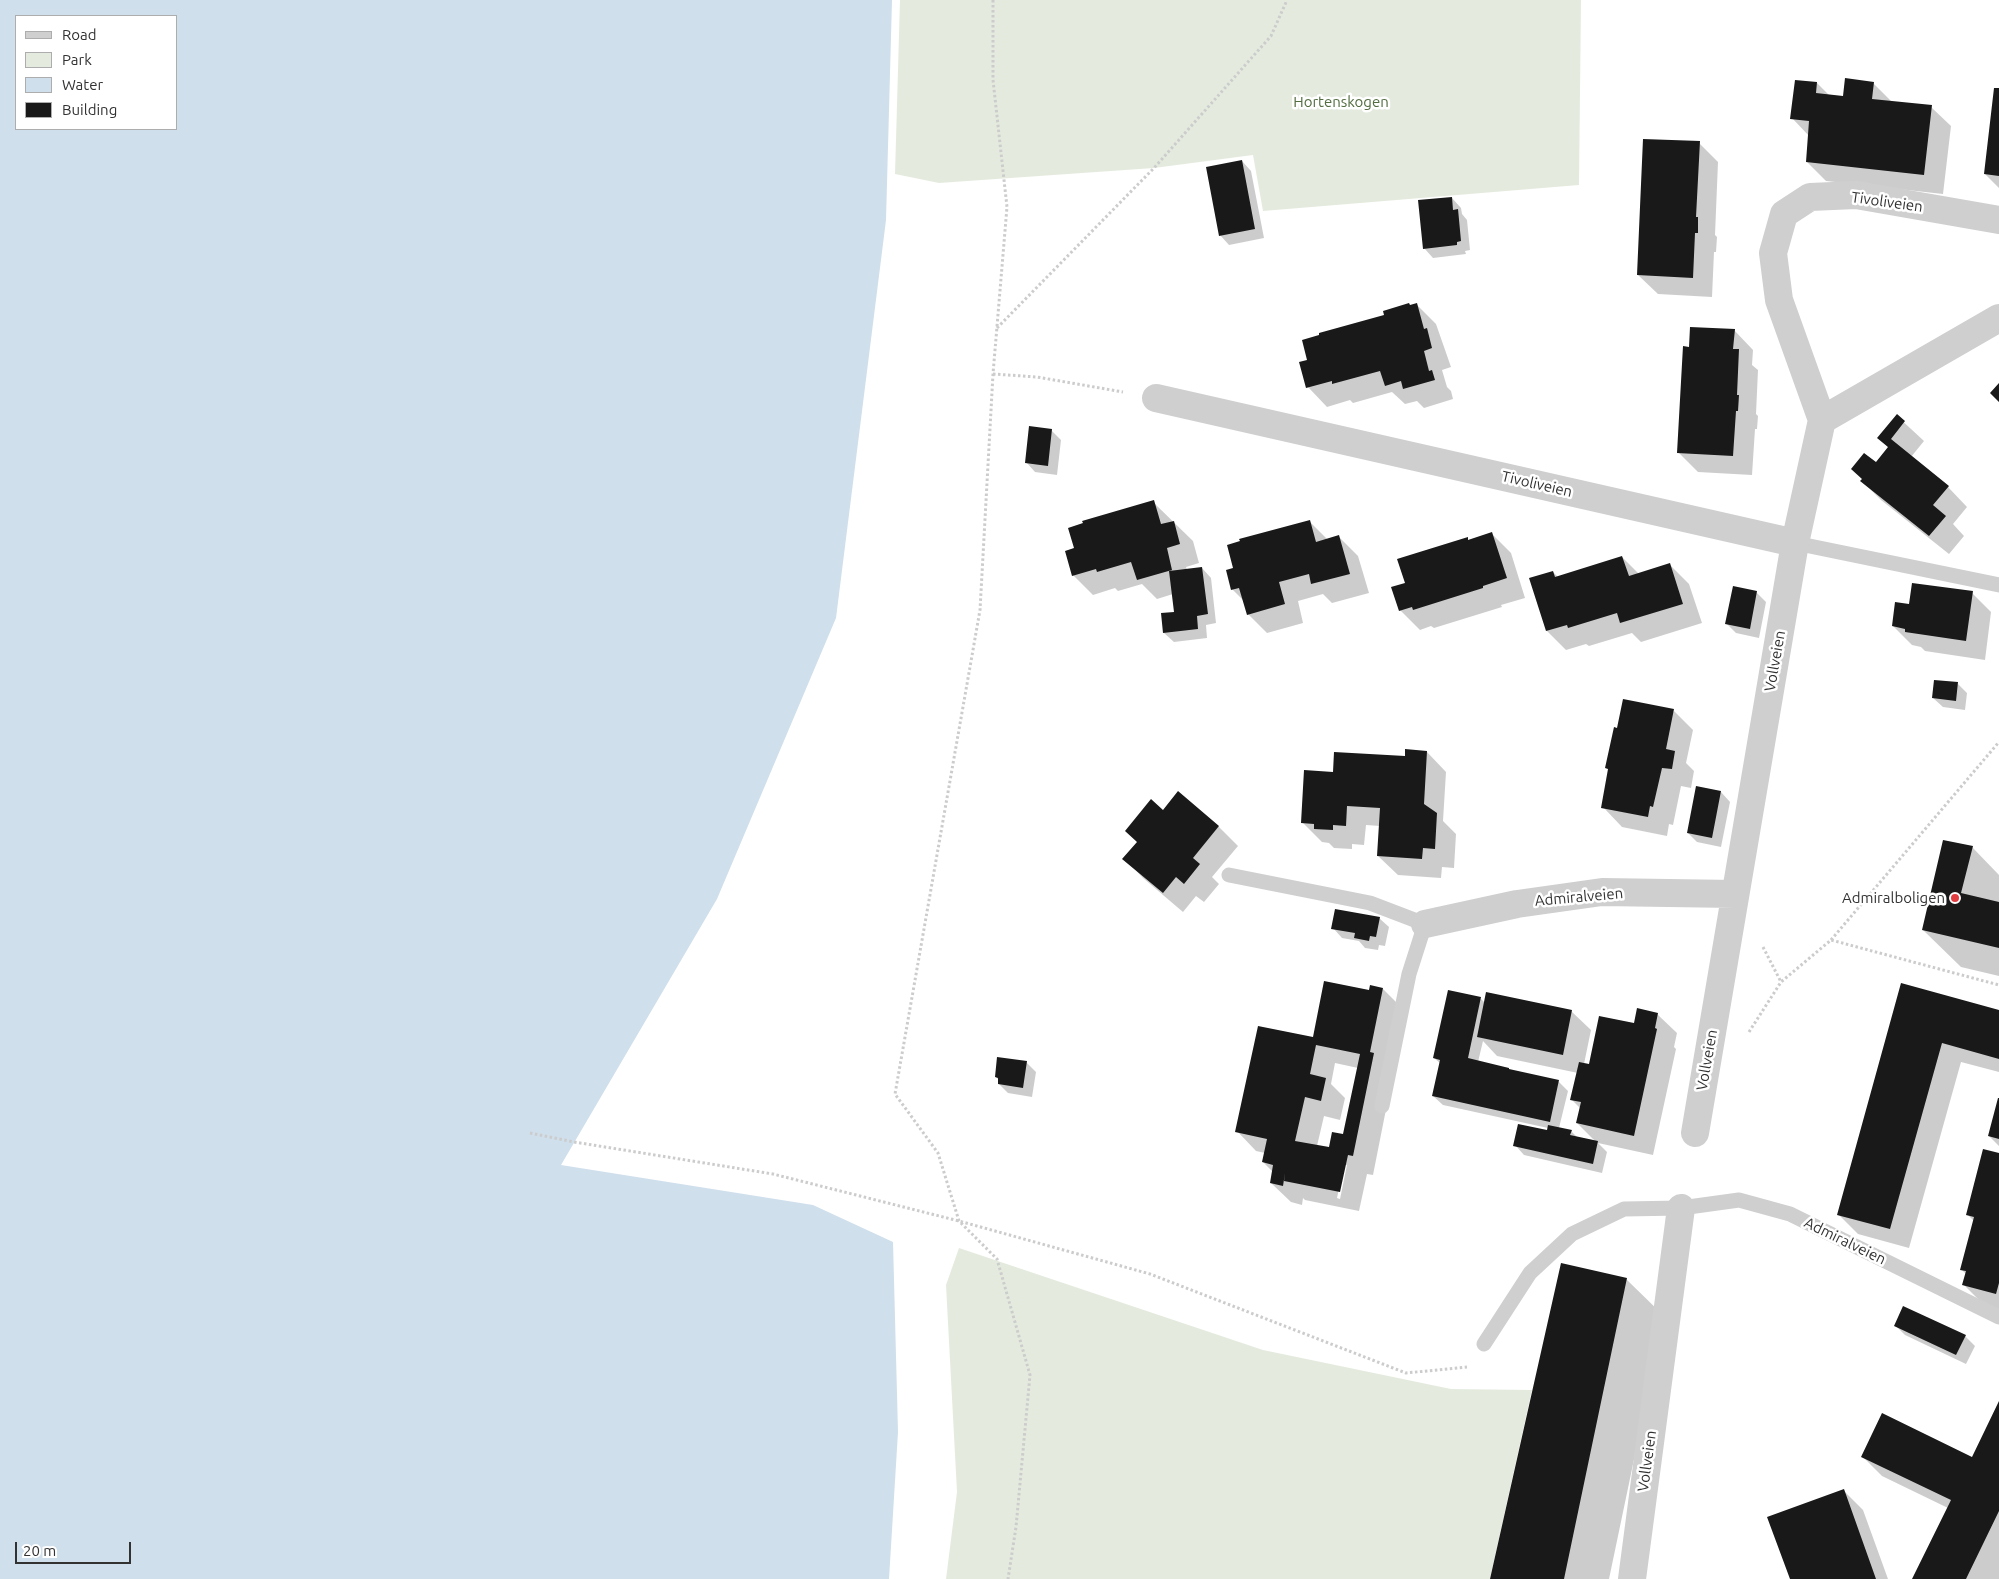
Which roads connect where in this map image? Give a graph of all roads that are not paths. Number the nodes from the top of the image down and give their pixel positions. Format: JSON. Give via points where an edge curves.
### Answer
{"nodes":[{"id":1,"x":1999,"y":220,"type":"edge"},
{"id":2,"x":1999,"y":318,"type":"edge"},
{"id":3,"x":1156,"y":398,"type":"road end"},
{"id":4,"x":1822,"y":420,"type":"junction"},
{"id":5,"x":1795,"y":543,"type":"junction"},
{"id":6,"x":1999,"y":585,"type":"edge"},
{"id":7,"x":1229,"y":875,"type":"dead end"},
{"id":8,"x":1735,"y":894,"type":"junction"},
{"id":9,"x":1425,"y":924,"type":"junction"},
{"id":10,"x":1382,"y":1106,"type":"dead end"},
{"id":11,"x":1695,"y":1132,"type":"dead end"},
{"id":12,"x":1681,"y":1208,"type":"junction"},
{"id":13,"x":1999,"y":1317,"type":"edge"},
{"id":14,"x":1484,"y":1344,"type":"road end"},
{"id":15,"x":1632,"y":1579,"type":"edge"}],
"edges":[{"from":1,"to":4,"type":"street","name":"Tivoliveien","via":[[1856,195],[1810,198],[1784,214],[1773,253],[1779,300]]},
{"from":2,"to":4,"type":"street"},
{"from":3,"to":5,"type":"street","name":"Tivoliveien"},
{"from":4,"to":5,"type":"street"},
{"from":5,"to":6,"type":"lane"},
{"from":5,"to":8,"type":"street","name":"Vollveien"},
{"from":7,"to":9,"type":"lane","via":[[1370,903]]},
{"from":8,"to":9,"type":"street","name":"Admiralveien","via":[[1602,892],[1517,904]]},
{"from":8,"to":11,"type":"street","name":"Vollveien"},
{"from":9,"to":10,"type":"lane","via":[[1409,974]]},
{"from":12,"to":13,"type":"lane","name":"Admiralveien","via":[[1740,1200],[1790,1214]]},
{"from":12,"to":14,"type":"lane","name":"Admiralveien","via":[[1624,1209],[1572,1234],[1530,1273]]},
{"from":12,"to":15,"type":"street","name":"Vollveien"}]}
